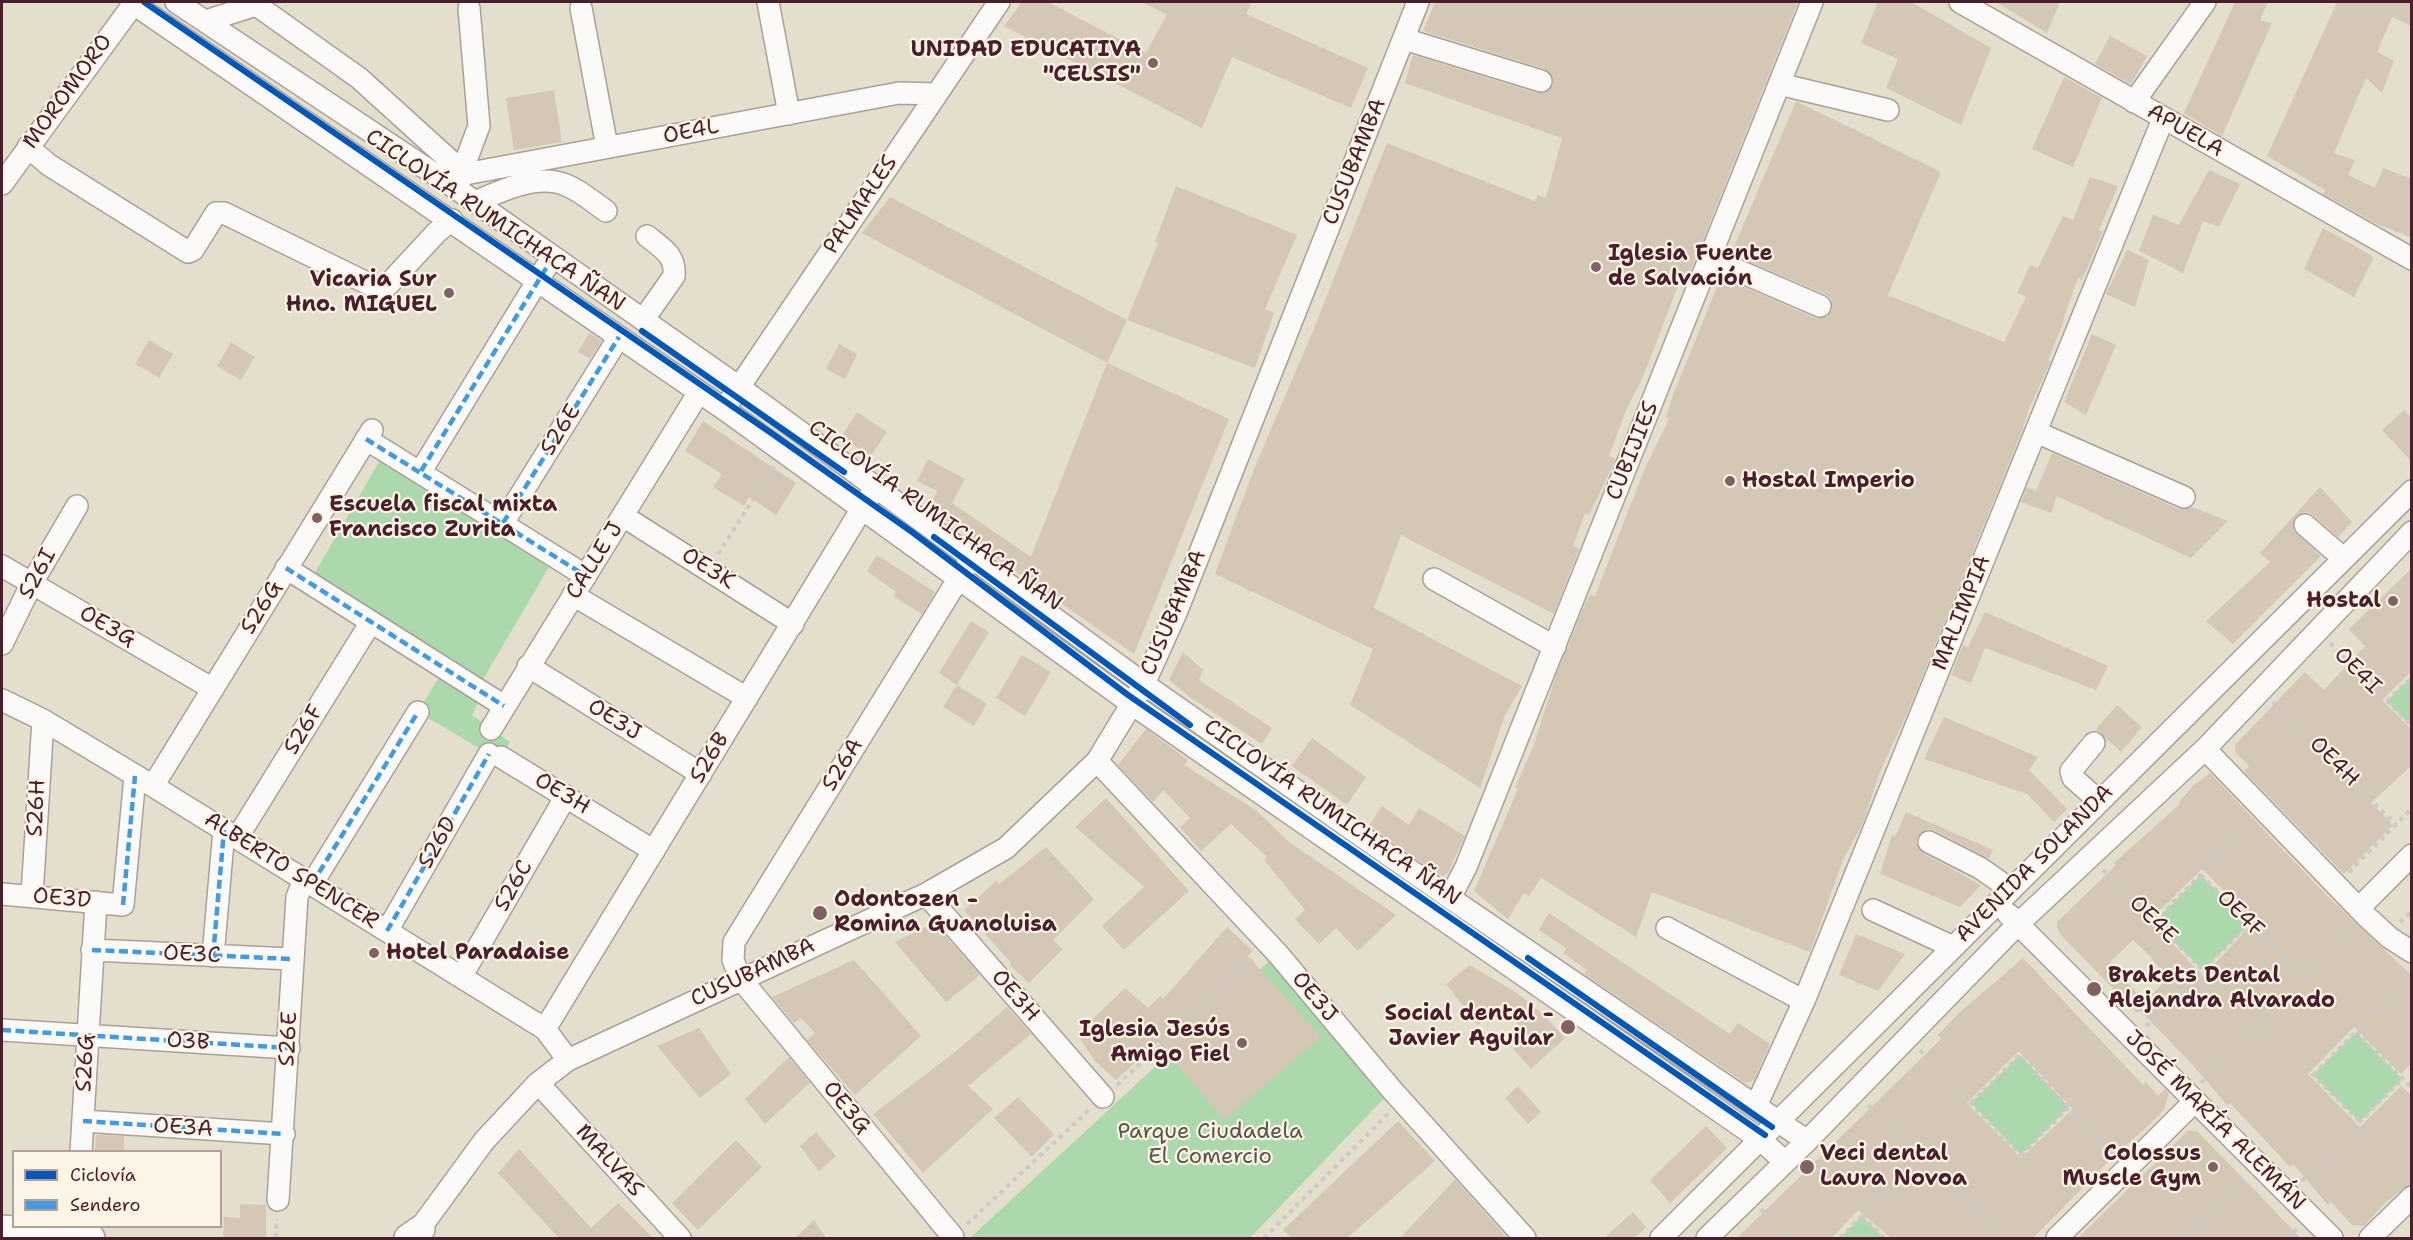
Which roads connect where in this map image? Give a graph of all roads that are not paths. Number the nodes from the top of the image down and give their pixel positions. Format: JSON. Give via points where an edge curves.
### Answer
{"nodes":[{"id":1,"x":133,"y":2,"type":"edge"},
{"id":2,"x":176,"y":2,"type":"edge"},
{"id":3,"x":768,"y":2,"type":"edge"},
{"id":4,"x":999,"y":2,"type":"edge"},
{"id":5,"x":1418,"y":2,"type":"edge"},
{"id":6,"x":1812,"y":2,"type":"edge"},
{"id":7,"x":1960,"y":2,"type":"edge"},
{"id":8,"x":2205,"y":2,"type":"edge"},
{"id":9,"x":256,"y":3,"type":"edge"},
{"id":10,"x":469,"y":8,"type":"dead end"},
{"id":11,"x":581,"y":8,"type":"dead end"},
{"id":12,"x":206,"y":21,"type":"junction"},
{"id":13,"x":1404,"y":39,"type":"junction"},
{"id":14,"x":1541,"y":81,"type":"dead end"},
{"id":15,"x":1779,"y":84,"type":"junction"},
{"id":16,"x":935,"y":94,"type":"junction"},
{"id":17,"x":2134,"y":102,"type":"junction"},
{"id":18,"x":1888,"y":110,"type":"dead end"},
{"id":19,"x":789,"y":114,"type":"junction"},
{"id":20,"x":2163,"y":119,"type":"junction"},
{"id":21,"x":28,"y":147,"type":"junction"},
{"id":22,"x":607,"y":147,"type":"junction"},
{"id":23,"x":4,"y":175,"type":"edge"},
{"id":24,"x":460,"y":177,"type":"junction"},
{"id":25,"x":475,"y":202,"type":"junction"},
{"id":26,"x":606,"y":211,"type":"dead end"},
{"id":27,"x":452,"y":220,"type":"junction"},
{"id":28,"x":647,"y":236,"type":"dead end"},
{"id":29,"x":554,"y":257,"type":"junction"},
{"id":30,"x":1710,"y":258,"type":"junction"},
{"id":31,"x":2412,"y":259,"type":"edge"},
{"id":32,"x":539,"y":280,"type":"junction"},
{"id":33,"x":1820,"y":306,"type":"dead end"},
{"id":34,"x":643,"y":320,"type":"junction"},
{"id":35,"x":619,"y":337,"type":"junction"},
{"id":36,"x":739,"y":387,"type":"junction"},
{"id":37,"x":699,"y":392,"type":"junction"},
{"id":38,"x":724,"y":409,"type":"junction"},
{"id":39,"x":2036,"y":432,"type":"junction"},
{"id":40,"x":421,"y":471,"type":"junction"},
{"id":41,"x":877,"y":487,"type":"junction"},
{"id":42,"x":2412,"y":491,"type":"edge"},
{"id":43,"x":2184,"y":497,"type":"dead end"},
{"id":44,"x":77,"y":506,"type":"dead end"},
{"id":45,"x":862,"y":507,"type":"junction"},
{"id":46,"x":623,"y":516,"type":"junction"},
{"id":47,"x":503,"y":523,"type":"junction"},
{"id":48,"x":2304,"y":525,"type":"dead end"},
{"id":49,"x":2412,"y":532,"type":"edge"},
{"id":50,"x":972,"y":557,"type":"junction"},
{"id":51,"x":2343,"y":558,"type":"junction"},
{"id":52,"x":2,"y":566,"type":"edge"},
{"id":53,"x":286,"y":568,"type":"junction"},
{"id":54,"x":586,"y":576,"type":"junction"},
{"id":55,"x":958,"y":578,"type":"junction"},
{"id":56,"x":1434,"y":579,"type":"dead end"},
{"id":57,"x":32,"y":583,"type":"junction"},
{"id":58,"x":573,"y":595,"type":"junction"},
{"id":59,"x":371,"y":622,"type":"junction"},
{"id":60,"x":793,"y":624,"type":"junction"},
{"id":61,"x":2,"y":644,"type":"edge"},
{"id":62,"x":1555,"y":647,"type":"junction"},
{"id":63,"x":528,"y":666,"type":"junction"},
{"id":64,"x":1144,"y":684,"type":"junction"},
{"id":65,"x":213,"y":689,"type":"junction"},
{"id":66,"x":747,"y":698,"type":"junction"},
{"id":67,"x":2,"y":700,"type":"edge"},
{"id":68,"x":1132,"y":704,"type":"junction"},
{"id":69,"x":504,"y":706,"type":"junction"},
{"id":70,"x":418,"y":712,"type":"dead end"},
{"id":71,"x":42,"y":720,"type":"junction"},
{"id":72,"x":491,"y":729,"type":"dead end"},
{"id":73,"x":2094,"y":743,"type":"dead end"},
{"id":74,"x":2205,"y":749,"type":"junction"},
{"id":75,"x":495,"y":755,"type":"joint"},
{"id":76,"x":1097,"y":761,"type":"junction"},
{"id":77,"x":701,"y":774,"type":"junction"},
{"id":78,"x":144,"y":781,"type":"junction"},
{"id":79,"x":566,"y":796,"type":"junction"},
{"id":80,"x":2099,"y":801,"type":"junction"},
{"id":81,"x":231,"y":834,"type":"junction"},
{"id":82,"x":1929,"y":842,"type":"dead end"},
{"id":83,"x":654,"y":851,"type":"junction"},
{"id":84,"x":2412,"y":855,"type":"edge"},
{"id":85,"x":308,"y":882,"type":"junction"},
{"id":86,"x":2,"y":894,"type":"edge"},
{"id":87,"x":926,"y":894,"type":"junction"},
{"id":88,"x":32,"y":896,"type":"junction"},
{"id":89,"x":2003,"y":896,"type":"junction"},
{"id":90,"x":1450,"y":898,"type":"junction"},
{"id":91,"x":96,"y":902,"type":"junction"},
{"id":92,"x":123,"y":905,"type":"joint"},
{"id":93,"x":1873,"y":910,"type":"dead end"},
{"id":94,"x":2357,"y":918,"type":"junction"},
{"id":95,"x":2018,"y":924,"type":"junction"},
{"id":96,"x":1667,"y":928,"type":"dead end"},
{"id":97,"x":387,"y":931,"type":"junction"},
{"id":98,"x":1953,"y":947,"type":"junction"},
{"id":99,"x":92,"y":950,"type":"junction"},
{"id":100,"x":2412,"y":951,"type":"edge"},
{"id":101,"x":213,"y":956,"type":"junction"},
{"id":102,"x":292,"y":959,"type":"junction"},
{"id":103,"x":461,"y":977,"type":"junction"},
{"id":104,"x":740,"y":978,"type":"junction"},
{"id":105,"x":1803,"y":1001,"type":"junction"},
{"id":106,"x":545,"y":1029,"type":"junction"},
{"id":107,"x":2,"y":1030,"type":"edge"},
{"id":108,"x":88,"y":1036,"type":"junction"},
{"id":109,"x":289,"y":1048,"type":"junction"},
{"id":110,"x":568,"y":1060,"type":"junction"},
{"id":111,"x":538,"y":1083,"type":"junction"},
{"id":112,"x":2198,"y":1092,"type":"junction"},
{"id":113,"x":1103,"y":1097,"type":"road end"},
{"id":114,"x":1756,"y":1106,"type":"junction"},
{"id":115,"x":83,"y":1121,"type":"junction"},
{"id":116,"x":1778,"y":1122,"type":"junction"},
{"id":117,"x":284,"y":1134,"type":"junction"},
{"id":118,"x":1761,"y":1140,"type":"junction"},
{"id":119,"x":1807,"y":1141,"type":"junction"},
{"id":120,"x":81,"y":1150,"type":"edge"},
{"id":121,"x":1785,"y":1162,"type":"junction"},
{"id":122,"x":2412,"y":1197,"type":"edge"},
{"id":123,"x":278,"y":1200,"type":"dead end"},
{"id":124,"x":2,"y":1229,"type":"edge"},
{"id":125,"x":81,"y":1234,"type":"edge"},
{"id":126,"x":415,"y":1236,"type":"edge"},
{"id":127,"x":953,"y":1237,"type":"edge"},
{"id":128,"x":680,"y":1239,"type":"edge"},
{"id":129,"x":1525,"y":1239,"type":"edge"},
{"id":130,"x":1661,"y":1239,"type":"edge"},
{"id":131,"x":1707,"y":1239,"type":"edge"},
{"id":132,"x":2057,"y":1239,"type":"edge"},
{"id":133,"x":2332,"y":1239,"type":"edge"},
{"id":134,"x":2370,"y":1239,"type":"edge"}],
"edges":[{"from":1,"to":21,"type":"street","name":"MOROMORO"},
{"from":1,"to":27,"type":"street"},
{"from":2,"to":12,"type":"street"},
{"from":3,"to":19,"type":"street"},
{"from":4,"to":16,"type":"street","name":"PALMALES"},
{"from":5,"to":13,"type":"street","name":"CUSUBAMBA"},
{"from":6,"to":15,"type":"street","name":"CUBIJIES"},
{"from":7,"to":17,"type":"street","name":"APUELA"},
{"from":8,"to":17,"type":"street"},
{"from":9,"to":12,"type":"street"},
{"from":9,"to":24,"type":"street","via":[[359,78]]},
{"from":10,"to":24,"type":"street","via":[[479,126]]},
{"from":11,"to":22,"type":"street"},
{"from":12,"to":24,"type":"street"},
{"from":13,"to":14,"type":"street"},
{"from":13,"to":64,"type":"street","name":"CUSUBAMBA","via":[[1176,613]]},
{"from":15,"to":18,"type":"street"},
{"from":15,"to":30,"type":"street","name":"CUBIJIES"},
{"from":16,"to":19,"type":"street","name":"OE4L","via":[[899,93]]},
{"from":16,"to":36,"type":"street","name":"PALMALES"},
{"from":17,"to":20,"type":"street","name":"APUELA"},
{"from":19,"to":22,"type":"street","name":"OE4L"},
{"from":20,"to":31,"type":"street","name":"APUELA"},
{"from":20,"to":39,"type":"street","name":"MALIMPIA"},
{"from":21,"to":23,"type":"street","name":"MOROMORO"},
{"from":21,"to":27,"type":"street","via":[[49,165],[188,252],[216,213],[224,213],[379,289],[385,288]]},
{"from":22,"to":24,"type":"street","name":"OE4L"},
{"from":24,"to":25,"type":"street"},
{"from":25,"to":26,"type":"street","via":[[506,189],[540,182],[563,184]]},
{"from":25,"to":29,"type":"street"},
{"from":27,"to":32,"type":"street"},
{"from":28,"to":34,"type":"street","via":[[672,257],[675,269]]},
{"from":29,"to":32,"type":"street"},
{"from":29,"to":34,"type":"street"},
{"from":30,"to":33,"type":"street"},
{"from":30,"to":62,"type":"street","name":"CUBIJIES"},
{"from":32,"to":35,"type":"street"},
{"from":32,"to":40,"type":"street"},
{"from":34,"to":36,"type":"street"},
{"from":35,"to":37,"type":"street"},
{"from":35,"to":47,"type":"street","name":"S26E"},
{"from":36,"to":38,"type":"street","name":"PALMALES"},
{"from":36,"to":41,"type":"street"},
{"from":37,"to":38,"type":"street"},
{"from":37,"to":46,"type":"street","name":"CALLE J"},
{"from":38,"to":45,"type":"street"},
{"from":39,"to":43,"type":"street"},
{"from":39,"to":105,"type":"street","name":"MALIMPIA"},
{"from":40,"to":47,"type":"street"},
{"from":40,"to":53,"type":"street","name":"S26G","via":[[369,435]]},
{"from":41,"to":45,"type":"street","name":"S26B"},
{"from":41,"to":50,"type":"street"},
{"from":42,"to":51,"type":"street","name":"AVENIDA SOLANDA"},
{"from":44,"to":57,"type":"street","name":"S26I"},
{"from":45,"to":55,"type":"street"},
{"from":45,"to":60,"type":"street","name":"S26B"},
{"from":46,"to":54,"type":"street","name":"CALLE J"},
{"from":46,"to":60,"type":"street","name":"OE3K"},
{"from":47,"to":54,"type":"street"},
{"from":48,"to":51,"type":"street"},
{"from":49,"to":74,"type":"street","name":"AVENIDA SOLANDA"},
{"from":50,"to":55,"type":"street","name":"S26A"},
{"from":50,"to":64,"type":"street"},
{"from":51,"to":80,"type":"street","name":"AVENIDA SOLANDA"},
{"from":52,"to":57,"type":"street","name":"OE3G"},
{"from":53,"to":59,"type":"street"},
{"from":53,"to":65,"type":"street","name":"S26G"},
{"from":54,"to":58,"type":"street","name":"CALLE J"},
{"from":55,"to":68,"type":"street"},
{"from":55,"to":104,"type":"street","name":"S26A","via":[[734,942],[733,960]]},
{"from":56,"to":62,"type":"street"},
{"from":57,"to":61,"type":"street","name":"S26I"},
{"from":57,"to":65,"type":"street","name":"OE3G"},
{"from":58,"to":63,"type":"street","name":"CALLE J"},
{"from":58,"to":66,"type":"street"},
{"from":59,"to":69,"type":"street"},
{"from":59,"to":81,"type":"street","name":"S26F"},
{"from":60,"to":66,"type":"street","name":"S26B"},
{"from":62,"to":90,"type":"street","name":"CUBIJIES"},
{"from":63,"to":69,"type":"street","name":"CALLE J"},
{"from":63,"to":77,"type":"street","name":"OE3J"},
{"from":64,"to":68,"type":"street","name":"CUSUBAMBA"},
{"from":64,"to":90,"type":"street"},
{"from":65,"to":78,"type":"street","name":"S26G"},
{"from":66,"to":77,"type":"street","name":"S26B"},
{"from":67,"to":71,"type":"street","name":"ALBERTO SPENCER"},
{"from":68,"to":76,"type":"street","name":"CUSUBAMBA"},
{"from":68,"to":118,"type":"street"},
{"from":69,"to":72,"type":"street","name":"CALLE J"},
{"from":70,"to":85,"type":"street","name":"S26E"},
{"from":71,"to":78,"type":"street","name":"ALBERTO SPENCER"},
{"from":71,"to":88,"type":"street","name":"S26H"},
{"from":73,"to":80,"type":"street","via":[[2071,771],[2073,778]]},
{"from":74,"to":94,"type":"street"},
{"from":74,"to":95,"type":"street","name":"AVENIDA SOLANDA"},
{"from":75,"to":79,"type":"street","name":"OE3H"},
{"from":75,"to":97,"type":"street","name":"S26D"},
{"from":76,"to":87,"type":"street","name":"CUSUBAMBA","via":[[1006,848]]},
{"from":76,"to":129,"type":"street","name":"OE3J","via":[[1269,945]]},
{"from":77,"to":83,"type":"street","name":"S26B"},
{"from":78,"to":81,"type":"street","name":"ALBERTO SPENCER"},
{"from":78,"to":92,"type":"street","name":"S26G"},
{"from":79,"to":83,"type":"street","name":"OE3H"},
{"from":79,"to":103,"type":"street","name":"S26C"},
{"from":80,"to":89,"type":"street","name":"AVENIDA SOLANDA"},
{"from":81,"to":85,"type":"street","name":"ALBERTO SPENCER"},
{"from":81,"to":101,"type":"street"},
{"from":82,"to":89,"type":"street","name":"JOSÉ MARÍA ALEMÁN","via":[[1980,868]]},
{"from":83,"to":106,"type":"street","name":"S26B"},
{"from":84,"to":94,"type":"street"},
{"from":85,"to":97,"type":"street","name":"ALBERTO SPENCER"},
{"from":85,"to":102,"type":"street","name":"S26E","via":[[297,897]]},
{"from":86,"to":88,"type":"street","name":"OE3D"},
{"from":87,"to":104,"type":"street","name":"CUSUBAMBA"},
{"from":87,"to":113,"type":"street","name":"OE3H"},
{"from":88,"to":91,"type":"street","name":"OE3D"},
{"from":89,"to":95,"type":"street","name":"JOSÉ MARÍA ALEMÁN"},
{"from":89,"to":98,"type":"street","name":"AVENIDA SOLANDA"},
{"from":90,"to":114,"type":"street"},
{"from":91,"to":92,"type":"street","name":"OE3D"},
{"from":91,"to":99,"type":"street","name":"S26G"},
{"from":93,"to":98,"type":"street"},
{"from":94,"to":100,"type":"street"},
{"from":95,"to":112,"type":"street","name":"JOSÉ MARÍA ALEMÁN"},
{"from":95,"to":119,"type":"street","name":"AVENIDA SOLANDA"},
{"from":96,"to":105,"type":"street"},
{"from":97,"to":103,"type":"street","name":"ALBERTO SPENCER"},
{"from":98,"to":116,"type":"street","name":"AVENIDA SOLANDA"},
{"from":99,"to":101,"type":"street","name":"OE3C"},
{"from":99,"to":108,"type":"street","name":"S26G"},
{"from":101,"to":102,"type":"street","name":"OE3C"},
{"from":102,"to":109,"type":"street","name":"S26E"},
{"from":103,"to":106,"type":"street","name":"ALBERTO SPENCER"},
{"from":104,"to":110,"type":"street","name":"CUSUBAMBA"},
{"from":104,"to":127,"type":"street","name":"OE3G"},
{"from":105,"to":114,"type":"street","name":"MALIMPIA"},
{"from":106,"to":110,"type":"street","name":"ALBERTO SPENCER"},
{"from":107,"to":108,"type":"street","name":"O3B"},
{"from":108,"to":109,"type":"street","name":"O3B"},
{"from":108,"to":115,"type":"street","name":"S26G"},
{"from":109,"to":117,"type":"street","name":"S26E"},
{"from":110,"to":111,"type":"street","name":"CUSUBAMBA"},
{"from":111,"to":126,"type":"street","name":"CUSUBAMBA","via":[[484,1141]]},
{"from":111,"to":128,"type":"street","name":"MALVAS"},
{"from":112,"to":132,"type":"street"},
{"from":112,"to":133,"type":"street","name":"JOSÉ MARÍA ALEMÁN"},
{"from":114,"to":116,"type":"street"},
{"from":115,"to":117,"type":"street","name":"OE3A"},
{"from":115,"to":120,"type":"street","name":"S26G"},
{"from":116,"to":118,"type":"street","name":"AVENIDA SOLANDA"},
{"from":116,"to":119,"type":"street"},
{"from":117,"to":123,"type":"street","name":"S26E"},
{"from":118,"to":121,"type":"street"},
{"from":118,"to":130,"type":"street","name":"AVENIDA SOLANDA"},
{"from":119,"to":121,"type":"street","name":"AVENIDA SOLANDA"},
{"from":121,"to":131,"type":"street","name":"AVENIDA SOLANDA"},
{"from":122,"to":134,"type":"street"},
{"from":124,"to":125,"type":"main road"}]}
